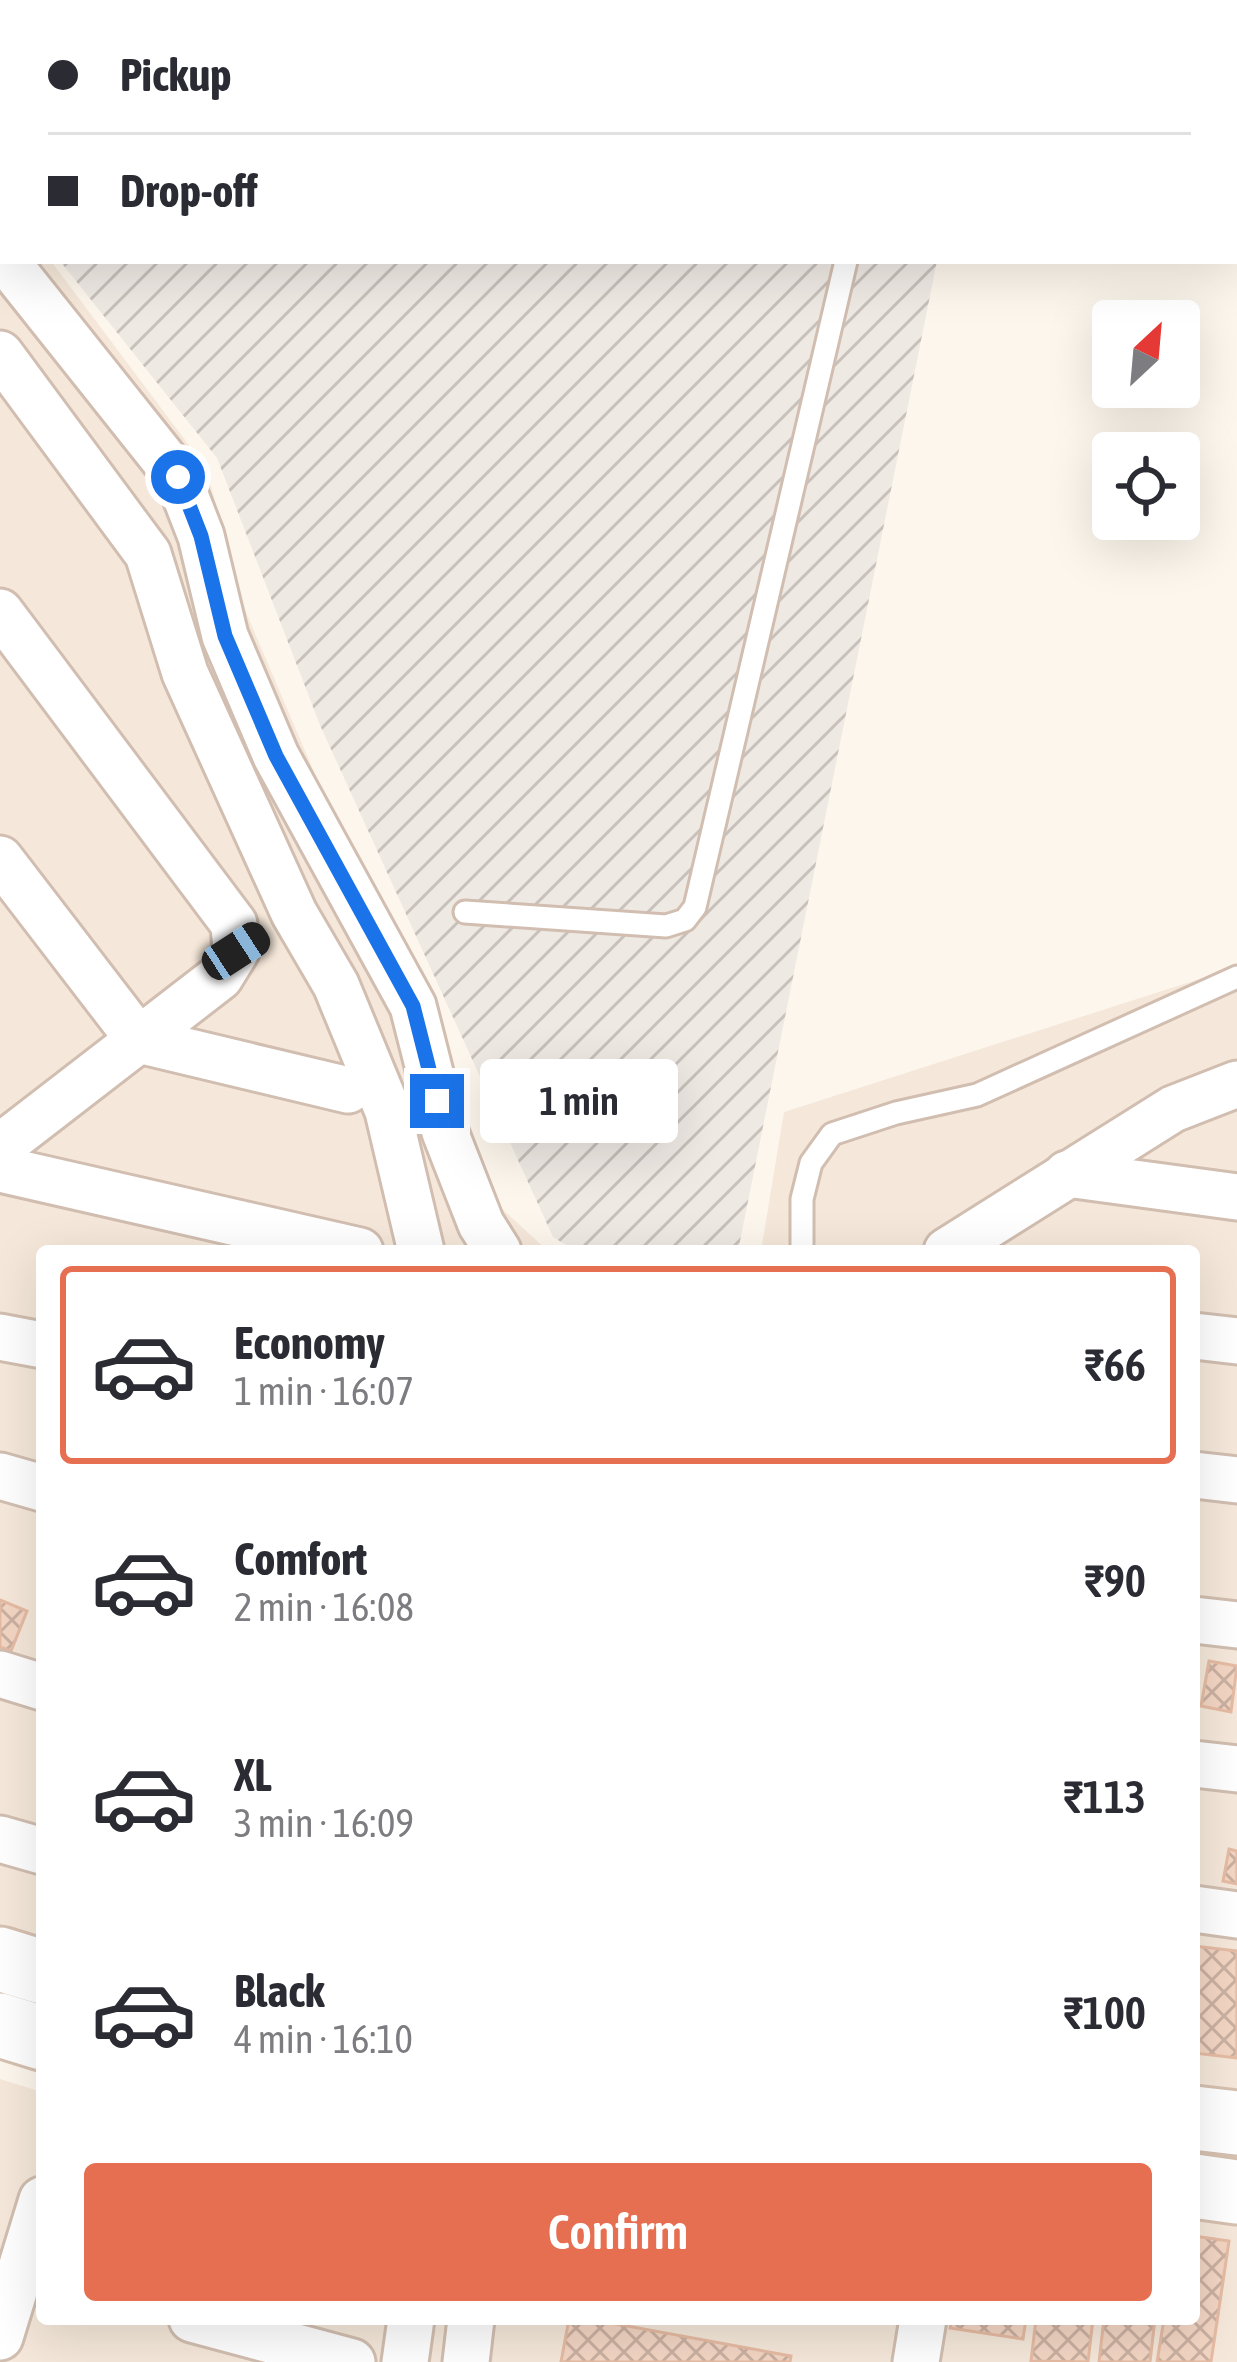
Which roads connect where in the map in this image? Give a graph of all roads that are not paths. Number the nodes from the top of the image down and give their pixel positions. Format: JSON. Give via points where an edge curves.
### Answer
{"nodes":[{"id":1,"x":9,"y":264,"type":"edge"},
{"id":2,"x":845,"y":264,"type":"edge"},
{"id":3,"x":0,"y":355,"type":"edge"},
{"id":4,"x":0,"y":613,"type":"edge"},
{"id":5,"x":0,"y":860,"type":"edge"},
{"id":6,"x":344,"y":882,"type":"junction"},
{"id":7,"x":465,"y":912,"type":"dead end"},
{"id":8,"x":294,"y":913,"type":"junction"},
{"id":9,"x":236,"y":951,"type":"junction"},
{"id":10,"x":1237,"y":977,"type":"edge"},
{"id":11,"x":139,"y":1040,"type":"junction"},
{"id":12,"x":1237,"y":1084,"type":"edge"},
{"id":13,"x":348,"y":1090,"type":"dead end"},
{"id":14,"x":5,"y":1139,"type":"edge"},
{"id":15,"x":1066,"y":1174,"type":"junction"},
{"id":16,"x":1237,"y":1197,"type":"edge"},
{"id":17,"x":341,"y":1245,"type":"edge"},
{"id":18,"x":420,"y":1245,"type":"edge"},
{"id":19,"x":494,"y":1245,"type":"edge"},
{"id":20,"x":802,"y":1245,"type":"edge"},
{"id":21,"x":956,"y":1245,"type":"edge"},
{"id":22,"x":0,"y":1337,"type":"edge"},
{"id":23,"x":1200,"y":1337,"type":"edge"},
{"id":24,"x":1237,"y":1341,"type":"edge"},
{"id":25,"x":36,"y":1344,"type":"edge"},
{"id":26,"x":0,"y":1476,"type":"edge"},
{"id":27,"x":1200,"y":1476,"type":"edge"},
{"id":28,"x":1237,"y":1480,"type":"edge"},
{"id":29,"x":36,"y":1485,"type":"edge"},
{"id":30,"x":1200,"y":1621,"type":"edge"},
{"id":31,"x":1237,"y":1625,"type":"edge"},
{"id":32,"x":0,"y":1674,"type":"edge"},
{"id":33,"x":36,"y":1685,"type":"edge"},
{"id":34,"x":1200,"y":1765,"type":"edge"},
{"id":35,"x":1237,"y":1769,"type":"edge"},
{"id":36,"x":0,"y":1839,"type":"edge"},
{"id":37,"x":36,"y":1849,"type":"edge"},
{"id":38,"x":1200,"y":1910,"type":"edge"},
{"id":39,"x":1237,"y":1915,"type":"edge"},
{"id":40,"x":0,"y":1959,"type":"edge"},
{"id":41,"x":36,"y":1970,"type":"edge"},
{"id":42,"x":0,"y":1990,"type":"edge"},
{"id":43,"x":36,"y":2001,"type":"edge"},
{"id":44,"x":0,"y":2025,"type":"edge"},
{"id":45,"x":36,"y":2036,"type":"edge"},
{"id":46,"x":0,"y":2061,"type":"edge"},
{"id":47,"x":36,"y":2072,"type":"edge"},
{"id":48,"x":1200,"y":2119,"type":"edge"},
{"id":49,"x":1237,"y":2123,"type":"edge"},
{"id":50,"x":1200,"y":2187,"type":"edge"},
{"id":51,"x":1237,"y":2192,"type":"edge"},
{"id":52,"x":36,"y":2221,"type":"edge"},
{"id":53,"x":21,"y":2272,"type":"edge"},
{"id":54,"x":215,"y":2325,"type":"edge"},
{"id":55,"x":410,"y":2325,"type":"edge"},
{"id":56,"x":470,"y":2325,"type":"edge"},
{"id":57,"x":921,"y":2325,"type":"edge"},
{"id":58,"x":0,"y":2337,"type":"edge"},
{"id":59,"x":352,"y":2362,"type":"edge"},
{"id":60,"x":405,"y":2362,"type":"edge"},
{"id":61,"x":466,"y":2362,"type":"edge"},
{"id":62,"x":916,"y":2362,"type":"edge"}],
"edges":[{"from":1,"to":6,"type":"street","via":[[178,477],[225,636],[276,756]]},
{"from":2,"to":7,"type":"lane","via":[[695,907],[666,926]]},
{"from":3,"to":8,"type":"street","via":[[148,554],[185,673]]},
{"from":4,"to":9,"type":"street","via":[[234,925]]},
{"from":5,"to":11,"type":"street"},
{"from":6,"to":8,"type":"street"},
{"from":6,"to":19,"type":"street","via":[[413,1006],[445,1132]]},
{"from":8,"to":9,"type":"street"},
{"from":8,"to":18,"type":"street","via":[[336,985],[388,1112]]},
{"from":9,"to":11,"type":"street","via":[[220,977]]},
{"from":10,"to":20,"type":"lane","via":[[976,1095],[832,1134],[802,1198]]},
{"from":11,"to":13,"type":"street"},
{"from":11,"to":14,"type":"street"},
{"from":12,"to":15,"type":"street","via":[[1173,1109]]},
{"from":14,"to":17,"type":"street"},
{"from":15,"to":16,"type":"street"},
{"from":15,"to":21,"type":"street"},
{"from":22,"to":25,"type":"street"},
{"from":23,"to":24,"type":"street"},
{"from":26,"to":29,"type":"street"},
{"from":27,"to":28,"type":"street"},
{"from":30,"to":31,"type":"street"},
{"from":32,"to":33,"type":"street"},
{"from":34,"to":35,"type":"street"},
{"from":36,"to":37,"type":"street"},
{"from":38,"to":39,"type":"street"},
{"from":40,"to":41,"type":"street"},
{"from":42,"to":43,"type":"street"},
{"from":44,"to":45,"type":"street"},
{"from":46,"to":47,"type":"street"},
{"from":48,"to":49,"type":"street"},
{"from":50,"to":51,"type":"street"},
{"from":52,"to":53,"type":"street"},
{"from":53,"to":58,"type":"street"},
{"from":54,"to":59,"type":"street"},
{"from":55,"to":60,"type":"street"},
{"from":56,"to":61,"type":"street"},
{"from":57,"to":62,"type":"street"}]}
